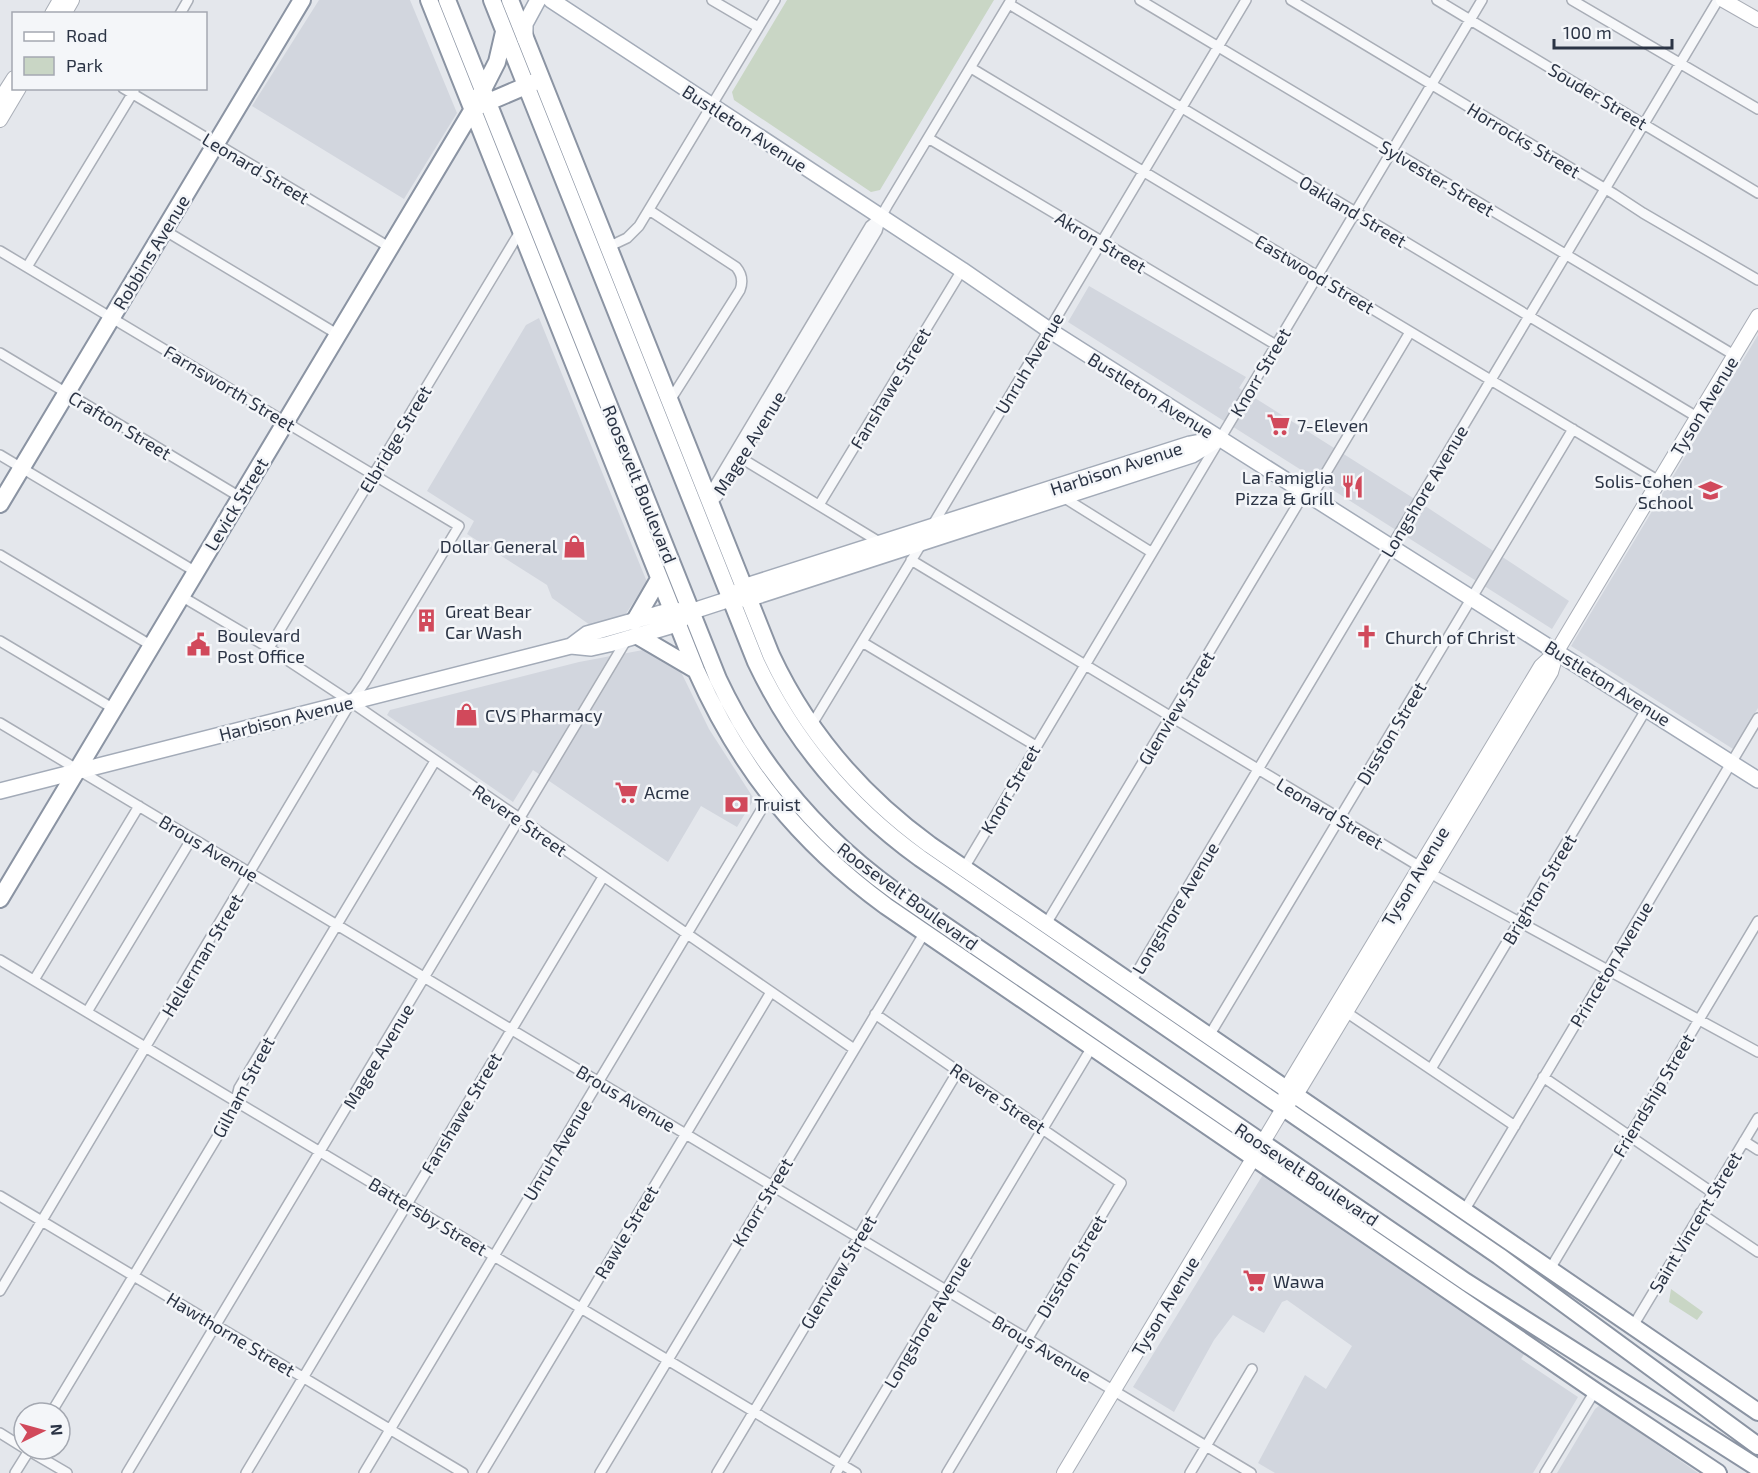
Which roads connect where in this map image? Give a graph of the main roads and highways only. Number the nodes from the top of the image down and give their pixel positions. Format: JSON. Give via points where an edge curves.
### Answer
{"nodes":[{"id":1,"x":302,"y":0,"type":"edge"},
{"id":2,"x":429,"y":0,"type":"edge"},
{"id":3,"x":447,"y":0,"type":"edge"},
{"id":4,"x":492,"y":0,"type":"edge"},
{"id":5,"x":510,"y":0,"type":"edge"},
{"id":6,"x":538,"y":0,"type":"edge"},
{"id":7,"x":551,"y":0,"type":"edge"},
{"id":8,"x":504,"y":31,"type":"junction"},
{"id":9,"x":525,"y":39,"type":"junction"},
{"id":10,"x":534,"y":83,"type":"junction"},
{"id":11,"x":485,"y":95,"type":"junction"},
{"id":12,"x":473,"y":109,"type":"junction"},
{"id":13,"x":531,"y":257,"type":"junction"},
{"id":14,"x":597,"y":263,"type":"junction"},
{"id":15,"x":635,"y":315,"type":"junction"},
{"id":16,"x":574,"y":318,"type":"junction"},
{"id":17,"x":621,"y":437,"type":"junction"},
{"id":18,"x":1220,"y":438,"type":"junction"},
{"id":19,"x":1056,"y":493,"type":"junction"},
{"id":20,"x":0,"y":504,"type":"edge"},
{"id":21,"x":632,"y":511,"type":"junction"},
{"id":22,"x":659,"y":579,"type":"junction"},
{"id":23,"x":746,"y":593,"type":"junction"},
{"id":24,"x":730,"y":599,"type":"junction"},
{"id":25,"x":690,"y":612,"type":"junction"},
{"id":26,"x":674,"y":617,"type":"junction"},
{"id":27,"x":633,"y":632,"type":"junction"},
{"id":28,"x":696,"y":670,"type":"junction"},
{"id":29,"x":76,"y":770,"type":"junction"},
{"id":30,"x":1758,"y":780,"type":"edge"},
{"id":31,"x":0,"y":791,"type":"edge"},
{"id":32,"x":0,"y":899,"type":"edge"},
{"id":33,"x":1289,"y":1097,"type":"junction"},
{"id":34,"x":1258,"y":1150,"type":"junction"},
{"id":35,"x":1364,"y":1162,"type":"junction"},
{"id":36,"x":1464,"y":1211,"type":"junction"},
{"id":37,"x":1570,"y":1349,"type":"junction"},
{"id":38,"x":1758,"y":1412,"type":"edge"},
{"id":39,"x":1640,"y":1420,"type":"junction"},
{"id":40,"x":1758,"y":1446,"type":"edge"},
{"id":41,"x":1758,"y":1468,"type":"edge"},
{"id":42,"x":1718,"y":1473,"type":"edge"}],
"edges":[{"from":1,"to":20,"type":"highway","name":"Robbins Avenue"},
{"from":2,"to":12,"type":"highway","name":"Roosevelt Boulevard"},
{"from":3,"to":11,"type":"highway","name":"Roosevelt Boulevard"},
{"from":4,"to":8,"type":"highway","name":"Roosevelt Boulevard"},
{"from":5,"to":9,"type":"highway","name":"Roosevelt Boulevard"},
{"from":6,"to":9,"type":"main road","via":[[525,24]]},
{"from":7,"to":18,"type":"main road","name":"Bustleton Avenue","via":[[1049,330]]},
{"from":8,"to":10,"type":"highway","name":"Roosevelt Boulevard"},
{"from":8,"to":11,"type":"highway"},
{"from":9,"to":10,"type":"highway","name":"Roosevelt Boulevard"},
{"from":10,"to":11,"type":"highway"},
{"from":10,"to":14,"type":"highway","name":"Roosevelt Boulevard"},
{"from":10,"to":15,"type":"highway","name":"Roosevelt Boulevard"},
{"from":11,"to":12,"type":"highway"},
{"from":11,"to":16,"type":"highway","name":"Roosevelt Boulevard"},
{"from":12,"to":13,"type":"highway","name":"Roosevelt Boulevard"},
{"from":12,"to":29,"type":"highway","name":"Levick Street"},
{"from":13,"to":16,"type":"highway"},
{"from":13,"to":21,"type":"highway","name":"Roosevelt Boulevard"},
{"from":14,"to":15,"type":"highway"},
{"from":14,"to":24,"type":"highway","name":"Roosevelt Boulevard"},
{"from":15,"to":23,"type":"highway","name":"Roosevelt Boulevard"},
{"from":16,"to":17,"type":"highway","name":"Roosevelt Boulevard"},
{"from":17,"to":21,"type":"highway"},
{"from":17,"to":25,"type":"highway","name":"Roosevelt Boulevard"},
{"from":18,"to":19,"type":"main road","name":"Harbison Avenue","via":[[1190,444]]},
{"from":18,"to":30,"type":"main road","name":"Bustleton Avenue"},
{"from":19,"to":23,"type":"main road","name":"Harbison Avenue","via":[[921,543]]},
{"from":19,"to":23,"type":"main road","name":"Harbison Avenue","via":[[881,543]]},
{"from":21,"to":22,"type":"highway","name":"Roosevelt Boulevard"},
{"from":22,"to":26,"type":"highway","name":"Roosevelt Boulevard"},
{"from":22,"to":27,"type":"highway"},
{"from":23,"to":24,"type":"main road","name":"Harbison Avenue"},
{"from":23,"to":33,"type":"highway","name":"Roosevelt Boulevard","via":[[779,672],[811,726],[844,769],[884,809],[1209,1036]]},
{"from":24,"to":25,"type":"main road","name":"Harbison Avenue"},
{"from":24,"to":33,"type":"highway","name":"Roosevelt Boulevard","via":[[756,662],[788,722],[832,780],[873,821],[920,858]]},
{"from":25,"to":26,"type":"main road","name":"Harbison Avenue"},
{"from":25,"to":34,"type":"highway","name":"Roosevelt Boulevard","via":[[753,745],[801,808],[845,852]]},
{"from":26,"to":27,"type":"main road","name":"Harbison Avenue"},
{"from":26,"to":28,"type":"highway","name":"Roosevelt Boulevard"},
{"from":27,"to":28,"type":"highway"},
{"from":27,"to":29,"type":"main road","name":"Harbison Avenue","via":[[587,634],[571,646]]},
{"from":28,"to":34,"type":"highway","name":"Roosevelt Boulevard","via":[[729,737],[770,796],[834,865],[1092,1047]]},
{"from":29,"to":31,"type":"main road","name":"Harbison Avenue"},
{"from":29,"to":32,"type":"highway","name":"Levick Street"},
{"from":33,"to":35,"type":"highway","name":"Roosevelt Boulevard"},
{"from":33,"to":36,"type":"highway","name":"Roosevelt Boulevard"},
{"from":34,"to":37,"type":"highway","name":"Roosevelt Boulevard"},
{"from":34,"to":39,"type":"highway","name":"Roosevelt Boulevard"},
{"from":35,"to":36,"type":"highway"},
{"from":35,"to":40,"type":"highway","name":"Roosevelt Boulevard","via":[[1551,1293]]},
{"from":36,"to":38,"type":"highway","name":"Roosevelt Boulevard"},
{"from":37,"to":39,"type":"highway"},
{"from":37,"to":41,"type":"highway","name":"Roosevelt Boulevard"},
{"from":39,"to":42,"type":"highway","name":"Roosevelt Boulevard"}]}
